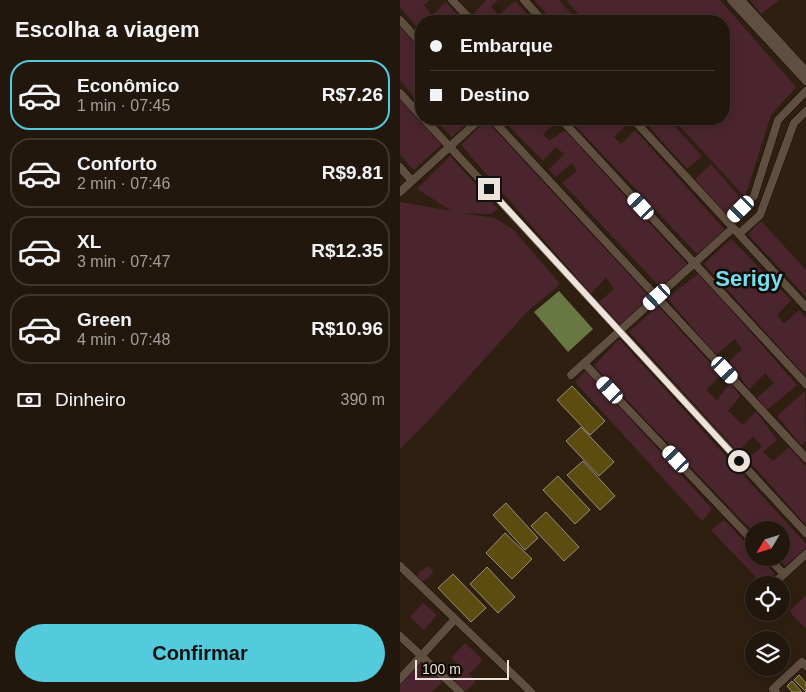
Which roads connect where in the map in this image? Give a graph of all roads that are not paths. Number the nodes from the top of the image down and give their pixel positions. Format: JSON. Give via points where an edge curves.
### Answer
{"nodes":[{"id":1,"x":452,"y":0,"type":"edge"},
{"id":2,"x":524,"y":0,"type":"edge"},
{"id":3,"x":731,"y":0,"type":"edge"},
{"id":4,"x":741,"y":0,"type":"edge"},
{"id":5,"x":466,"y":15,"type":"edge"},
{"id":6,"x":538,"y":15,"type":"edge"},
{"id":7,"x":400,"y":20,"type":"edge"},
{"id":8,"x":415,"y":36,"type":"edge"},
{"id":9,"x":806,"y":71,"type":"edge"},
{"id":10,"x":806,"y":81,"type":"edge"},
{"id":11,"x":806,"y":90,"type":"edge"},
{"id":12,"x":400,"y":93,"type":"edge"},
{"id":13,"x":415,"y":109,"type":"edge"},
{"id":14,"x":806,"y":111,"type":"edge"},
{"id":15,"x":430,"y":125,"type":"edge"},
{"id":16,"x":474,"y":125,"type":"edge"},
{"id":17,"x":498,"y":125,"type":"edge"},
{"id":18,"x":568,"y":125,"type":"edge"},
{"id":19,"x":639,"y":125,"type":"edge"},
{"id":20,"x":450,"y":147,"type":"junction"},
{"id":21,"x":400,"y":167,"type":"edge"},
{"id":22,"x":412,"y":181,"type":"junction"},
{"id":23,"x":400,"y":192,"type":"edge"},
{"id":24,"x":733,"y":228,"type":"junction"},
{"id":25,"x":695,"y":263,"type":"junction"},
{"id":26,"x":657,"y":297,"type":"junction"},
{"id":27,"x":806,"y":307,"type":"edge"},
{"id":28,"x":620,"y":331,"type":"junction"},
{"id":29,"x":584,"y":363,"type":"junction"},
{"id":30,"x":571,"y":375,"type":"dead end"},
{"id":31,"x":806,"y":384,"type":"edge"},
{"id":32,"x":806,"y":458,"type":"edge"},
{"id":33,"x":745,"y":533,"type":"edge"},
{"id":34,"x":806,"y":533,"type":"edge"},
{"id":35,"x":806,"y":554,"type":"edge"},
{"id":36,"x":400,"y":566,"type":"edge"},
{"id":37,"x":776,"y":566,"type":"edge"},
{"id":38,"x":783,"y":573,"type":"junction"},
{"id":39,"x":780,"y":576,"type":"edge"},
{"id":40,"x":455,"y":619,"type":"junction"},
{"id":41,"x":400,"y":636,"type":"edge"},
{"id":42,"x":422,"y":656,"type":"junction"},
{"id":43,"x":806,"y":666,"type":"edge"},
{"id":44,"x":400,"y":679,"type":"edge"},
{"id":45,"x":460,"y":692,"type":"edge"},
{"id":46,"x":531,"y":692,"type":"edge"},
{"id":47,"x":776,"y":692,"type":"edge"}],
"edges":[{"from":1,"to":5,"type":"street"},
{"from":2,"to":6,"type":"street"},
{"from":3,"to":10,"type":"street"},
{"from":4,"to":9,"type":"street"},
{"from":7,"to":8,"type":"street"},
{"from":11,"to":24,"type":"street","via":[[778,120],[754,196]]},
{"from":12,"to":13,"type":"street"},
{"from":14,"to":24,"type":"street","via":[[794,123],[760,215]]},
{"from":15,"to":20,"type":"street"},
{"from":16,"to":20,"type":"street"},
{"from":17,"to":26,"type":"street"},
{"from":18,"to":25,"type":"street"},
{"from":19,"to":24,"type":"street"},
{"from":20,"to":22,"type":"street"},
{"from":20,"to":28,"type":"street"},
{"from":21,"to":22,"type":"street"},
{"from":22,"to":23,"type":"street"},
{"from":24,"to":25,"type":"street"},
{"from":24,"to":27,"type":"street"},
{"from":25,"to":26,"type":"street"},
{"from":25,"to":31,"type":"street"},
{"from":26,"to":28,"type":"street"},
{"from":26,"to":32,"type":"street"},
{"from":28,"to":29,"type":"street"},
{"from":28,"to":34,"type":"street"},
{"from":29,"to":30,"type":"street"},
{"from":29,"to":33,"type":"street"},
{"from":35,"to":38,"type":"street"},
{"from":36,"to":40,"type":"street"},
{"from":37,"to":38,"type":"street"},
{"from":38,"to":39,"type":"street"},
{"from":40,"to":42,"type":"street"},
{"from":40,"to":46,"type":"street"},
{"from":41,"to":42,"type":"street"},
{"from":42,"to":44,"type":"street"},
{"from":42,"to":45,"type":"street"},
{"from":43,"to":47,"type":"street","via":[[802,662],[773,689]]}]}
